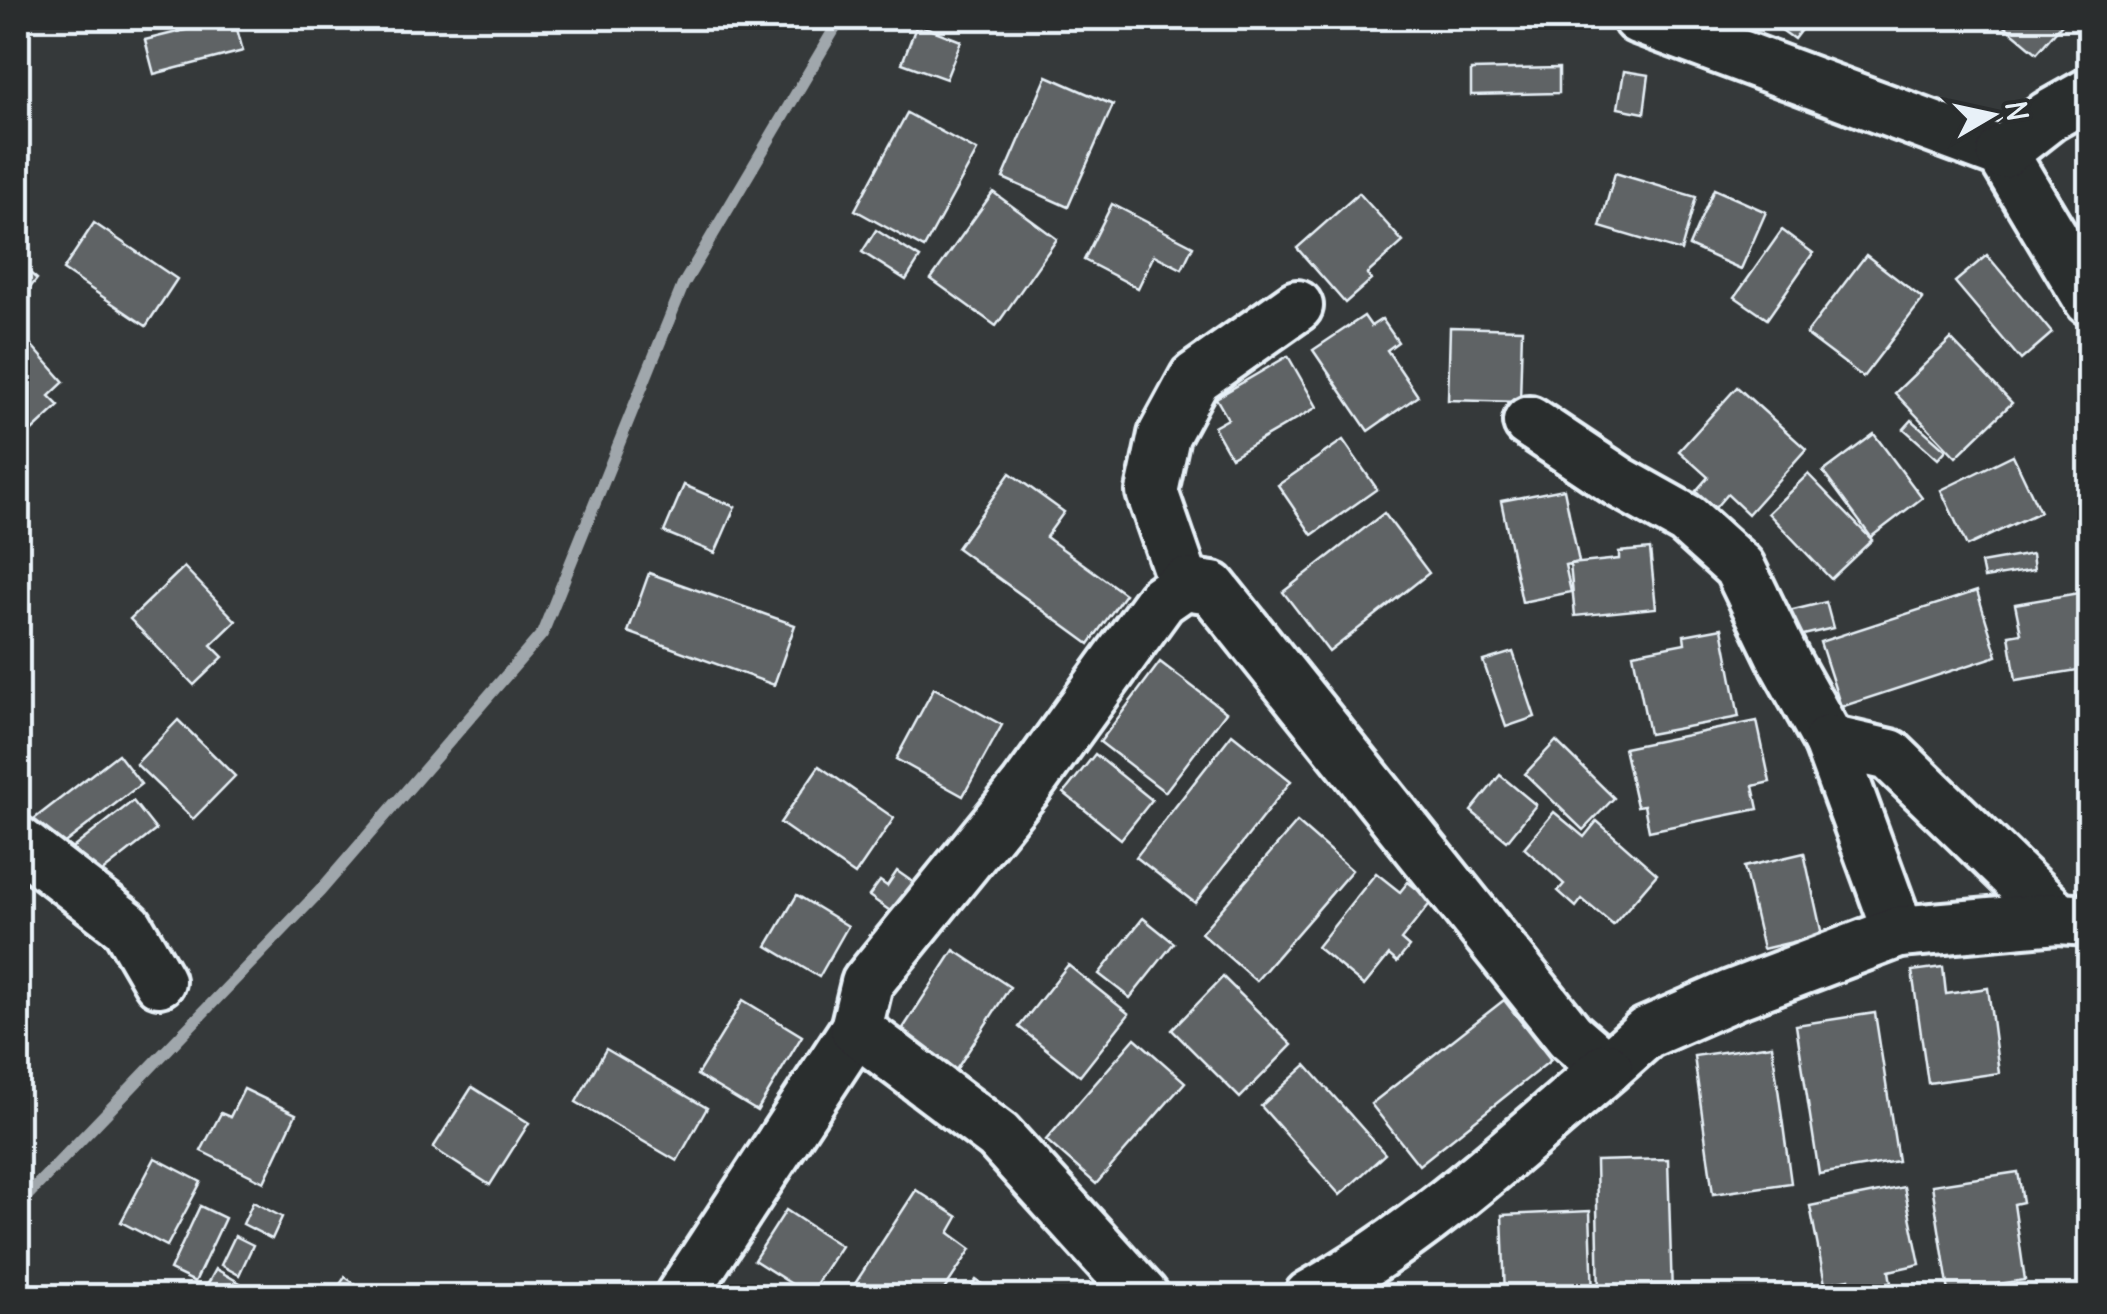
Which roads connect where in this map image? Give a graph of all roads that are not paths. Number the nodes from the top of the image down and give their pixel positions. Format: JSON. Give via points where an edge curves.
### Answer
{"nodes":[{"id":1,"x":1638,"y":18,"type":"edge"},
{"id":2,"x":2090,"y":92,"type":"edge"},
{"id":3,"x":2002,"y":153,"type":"junction"},
{"id":4,"x":2090,"y":300,"type":"edge"},
{"id":5,"x":1297,"y":306,"type":"dead end"},
{"id":6,"x":1530,"y":422,"type":"dead end"},
{"id":7,"x":1184,"y":584,"type":"junction"},
{"id":8,"x":1829,"y":740,"type":"junction"},
{"id":9,"x":18,"y":842,"type":"edge"},
{"id":10,"x":2074,"y":919,"type":"edge"},
{"id":11,"x":1899,"y":932,"type":"junction"},
{"id":12,"x":159,"y":981,"type":"dead end"},
{"id":13,"x":856,"y":1029,"type":"junction"},
{"id":14,"x":1607,"y":1068,"type":"junction"},
{"id":15,"x":681,"y":1296,"type":"edge"},
{"id":16,"x":1143,"y":1296,"type":"edge"},
{"id":17,"x":1310,"y":1296,"type":"edge"}],
"edges":[{"from":1,"to":3,"type":"street"},
{"from":2,"to":3,"type":"street"},
{"from":3,"to":4,"type":"street"},
{"from":5,"to":7,"type":"street","via":[[1194,378],[1164,435],[1152,492]]},
{"from":6,"to":8,"type":"street","via":[[1687,520],[1739,566]]},
{"from":7,"to":13,"type":"street","via":[[1161,600],[1026,786],[868,983]]},
{"from":7,"to":14,"type":"street","via":[[1212,588],[1570,1036]]},
{"from":8,"to":10,"type":"street","via":[[1890,756]]},
{"from":8,"to":11,"type":"street"},
{"from":9,"to":12,"type":"street","via":[[128,926]]},
{"from":10,"to":11,"type":"street"},
{"from":11,"to":14,"type":"street","via":[[1646,1033]]},
{"from":13,"to":15,"type":"street"},
{"from":13,"to":16,"type":"street","via":[[998,1136]]},
{"from":14,"to":17,"type":"street","via":[[1464,1191]]}]}
